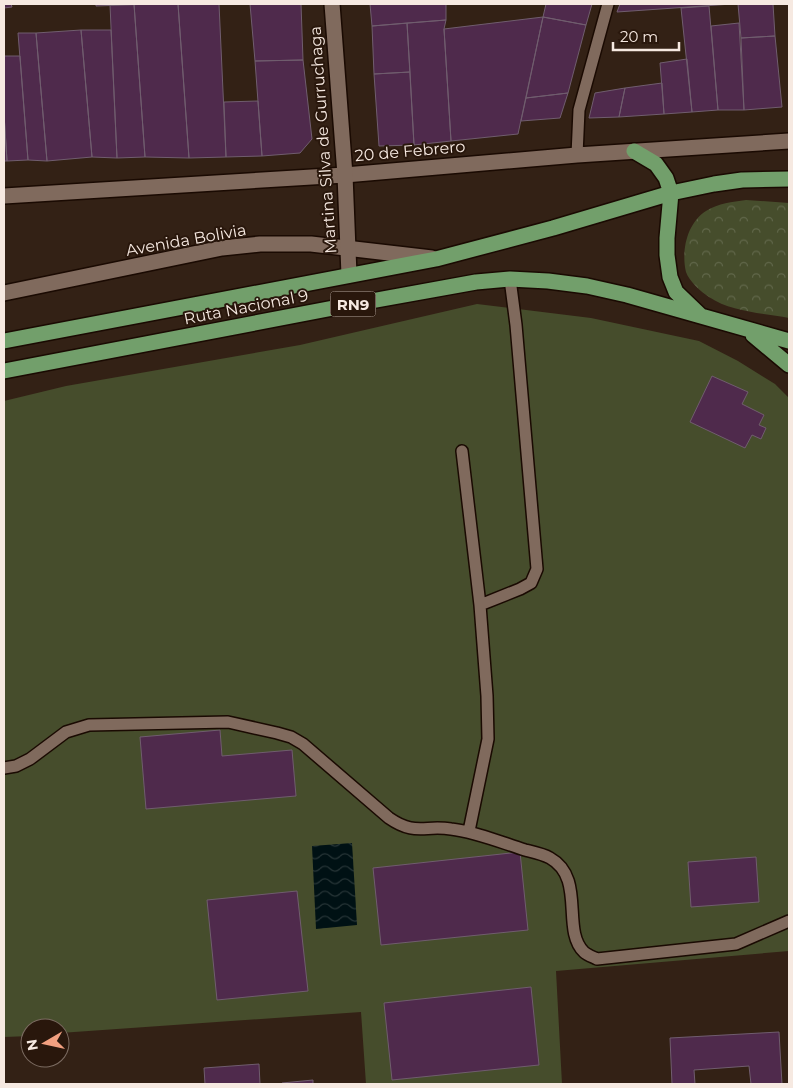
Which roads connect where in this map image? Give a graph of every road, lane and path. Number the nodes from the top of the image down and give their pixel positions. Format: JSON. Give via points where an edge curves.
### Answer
{"nodes":[{"id":1,"x":332,"y":4,"type":"edge"},
{"id":2,"x":608,"y":4,"type":"edge"},
{"id":3,"x":789,"y":141,"type":"edge"},
{"id":4,"x":634,"y":151,"type":"junction"},
{"id":5,"x":577,"y":155,"type":"junction"},
{"id":6,"x":345,"y":175,"type":"junction"},
{"id":7,"x":789,"y":179,"type":"edge"},
{"id":8,"x":671,"y":193,"type":"junction"},
{"id":9,"x":4,"y":196,"type":"edge"},
{"id":10,"x":348,"y":248,"type":"junction"},
{"id":11,"x":436,"y":258,"type":"junction"},
{"id":12,"x":349,"y":275,"type":"junction"},
{"id":13,"x":510,"y":279,"type":"junction"},
{"id":14,"x":4,"y":293,"type":"edge"},
{"id":15,"x":701,"y":316,"type":"junction"},
{"id":16,"x":743,"y":328,"type":"junction"},
{"id":17,"x":4,"y":341,"type":"edge"},
{"id":18,"x":789,"y":341,"type":"edge"},
{"id":19,"x":789,"y":365,"type":"edge"},
{"id":20,"x":4,"y":371,"type":"edge"},
{"id":21,"x":462,"y":451,"type":"dead end"},
{"id":22,"x":480,"y":605,"type":"junction"},
{"id":23,"x":4,"y":768,"type":"edge"},
{"id":24,"x":469,"y":831,"type":"junction"},
{"id":25,"x":789,"y":921,"type":"edge"}],
"edges":[{"from":1,"to":6,"type":"street","name":"Martina Silva de Gurruchaga"},
{"from":2,"to":5,"type":"lane","via":[[579,110]]},
{"from":3,"to":4,"type":"street","name":"20 de Febrero"},
{"from":4,"to":5,"type":"street","name":"20 de Febrero"},
{"from":4,"to":8,"type":"main road","via":[[656,164]]},
{"from":5,"to":6,"type":"street","name":"20 de Febrero"},
{"from":6,"to":9,"type":"street","name":"20 de Febrero"},
{"from":6,"to":10,"type":"street","name":"Martina Silva de Gurruchaga"},
{"from":7,"to":8,"type":"main road","name":"Ruta Nacional 9","via":[[742,180]]},
{"from":8,"to":11,"type":"main road","name":"Ruta Nacional 9","number":"RN9"},
{"from":8,"to":15,"type":"main road","via":[[666,238],[670,277],[676,292]]},
{"from":10,"to":11,"type":"street","name":"Avenida Bolivia"},
{"from":10,"to":12,"type":"street","name":"Martina Silva de Gurruchaga"},
{"from":10,"to":14,"type":"street","name":"Avenida Bolivia","via":[[311,244],[222,248]]},
{"from":11,"to":12,"type":"main road","name":"Ruta Nacional 9","number":"RN9"},
{"from":12,"to":17,"type":"main road","name":"Ruta Nacional 9","number":"RN9"},
{"from":13,"to":15,"type":"main road","name":"Ruta Nacional 9","number":"RN9","via":[[587,286]]},
{"from":13,"to":20,"type":"main road","name":"Ruta Nacional 9","number":"RN9","via":[[349,305]]},
{"from":13,"to":22,"type":"lane","via":[[537,569],[531,583],[520,590]]},
{"from":15,"to":16,"type":"main road","name":"Ruta Nacional 9"},
{"from":16,"to":18,"type":"main road","name":"Ruta Nacional 9"},
{"from":16,"to":19,"type":"main road"},
{"from":21,"to":22,"type":"lane"},
{"from":22,"to":24,"type":"lane","via":[[488,739]]},
{"from":23,"to":24,"type":"lane","via":[[30,759],[66,732],[89,725],[228,722],[297,741],[401,827]]},
{"from":24,"to":25,"type":"lane","via":[[550,858],[562,868],[569,881],[576,938],[584,952],[597,959],[736,944]]}]}
